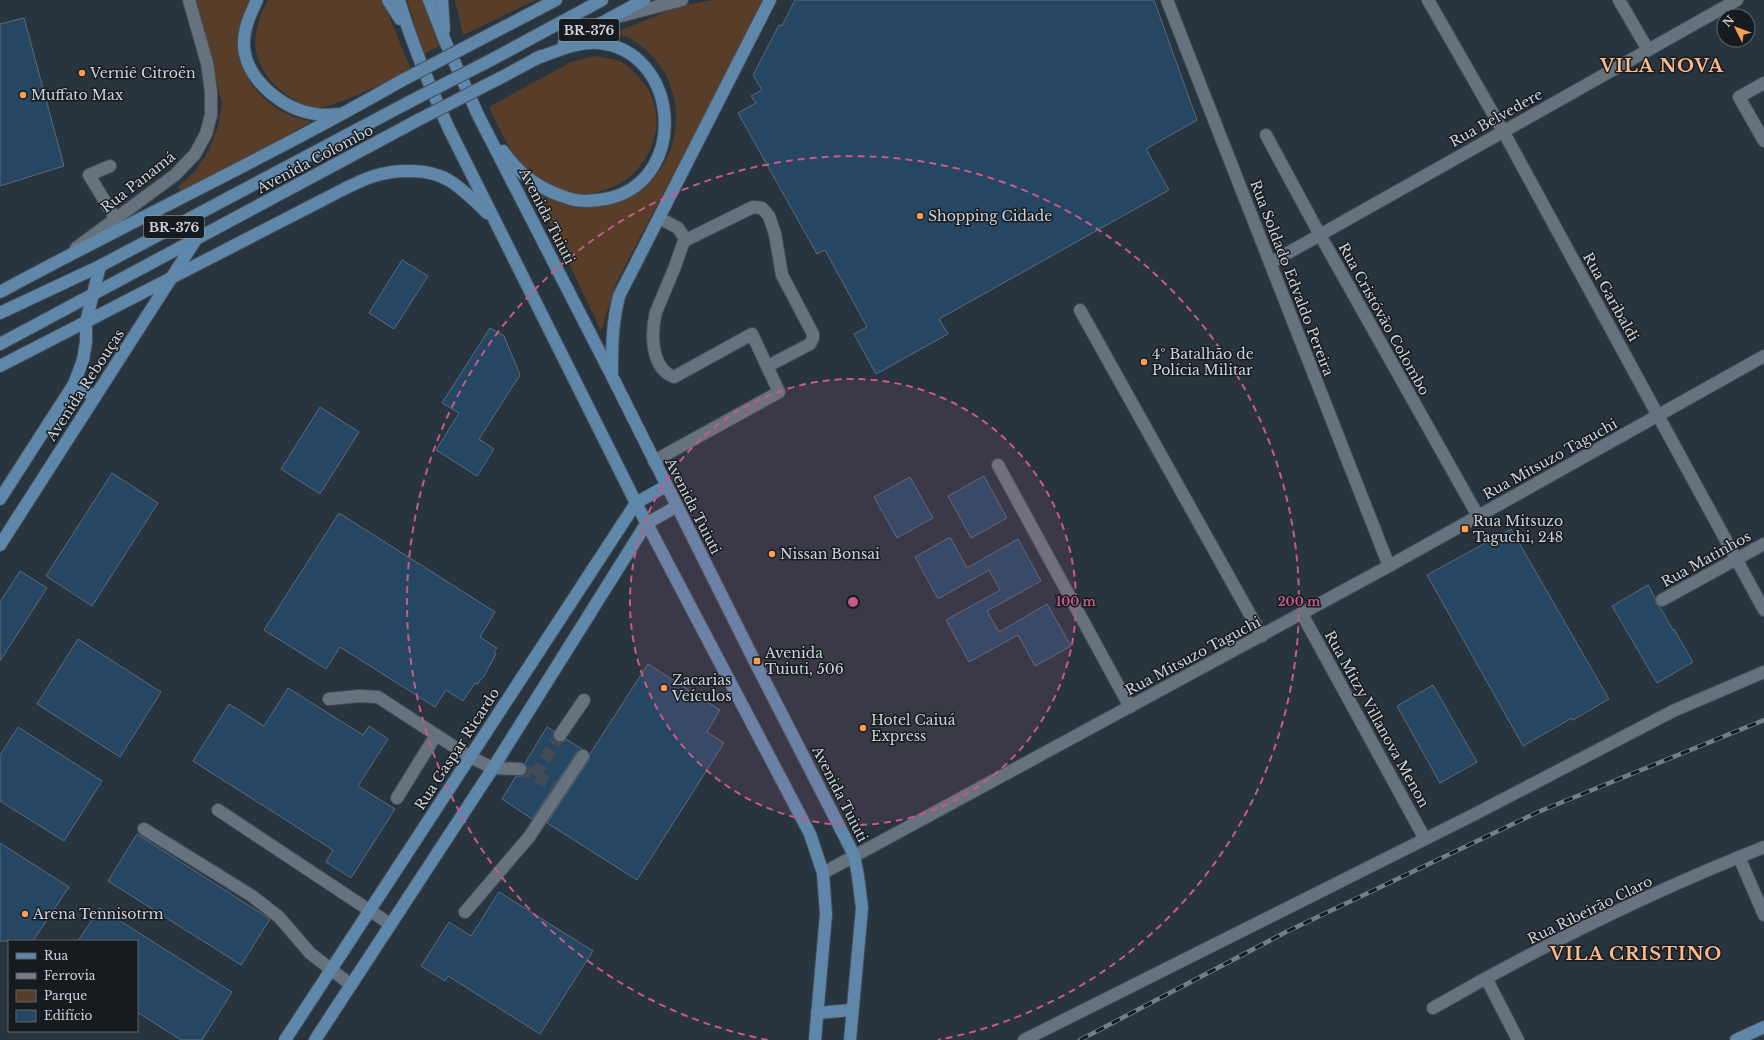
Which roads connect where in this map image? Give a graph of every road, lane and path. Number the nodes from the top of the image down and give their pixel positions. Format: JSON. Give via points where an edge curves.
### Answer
{"nodes":[{"id":1,"x":189,"y":0,"type":"edge"},
{"id":2,"x":257,"y":0,"type":"edge"},
{"id":3,"x":388,"y":0,"type":"edge"},
{"id":4,"x":399,"y":0,"type":"edge"},
{"id":5,"x":429,"y":0,"type":"edge"},
{"id":6,"x":442,"y":0,"type":"edge"},
{"id":7,"x":541,"y":0,"type":"edge"},
{"id":8,"x":556,"y":0,"type":"edge"},
{"id":9,"x":602,"y":0,"type":"edge"},
{"id":10,"x":644,"y":0,"type":"edge"},
{"id":11,"x":682,"y":0,"type":"edge"},
{"id":12,"x":770,"y":0,"type":"edge"},
{"id":13,"x":1167,"y":0,"type":"edge"},
{"id":14,"x":1428,"y":0,"type":"edge"},
{"id":15,"x":1619,"y":0,"type":"edge"},
{"id":16,"x":1737,"y":0,"type":"edge"},
{"id":17,"x":608,"y":20,"type":"junction"},
{"id":18,"x":516,"y":21,"type":"junction"},
{"id":19,"x":408,"y":30,"type":"junction"},
{"id":20,"x":445,"y":41,"type":"junction"},
{"id":21,"x":1648,"y":50,"type":"junction"},
{"id":22,"x":535,"y":59,"type":"junction"},
{"id":23,"x":1764,"y":83,"type":"edge"},
{"id":24,"x":344,"y":114,"type":"junction"},
{"id":25,"x":478,"y":115,"type":"junction"},
{"id":26,"x":1503,"y":131,"type":"junction"},
{"id":27,"x":1266,"y":135,"type":"dead end"},
{"id":28,"x":1764,"y":141,"type":"edge"},
{"id":29,"x":110,"y":166,"type":"dead end"},
{"id":30,"x":115,"y":218,"type":"junction"},
{"id":31,"x":659,"y":218,"type":"junction"},
{"id":32,"x":495,"y":221,"type":"junction"},
{"id":33,"x":1320,"y":235,"type":"junction"},
{"id":34,"x":195,"y":241,"type":"junction"},
{"id":35,"x":684,"y":241,"type":"junction"},
{"id":36,"x":65,"y":256,"type":"junction"},
{"id":37,"x":1270,"y":263,"type":"junction"},
{"id":38,"x":100,"y":266,"type":"junction"},
{"id":39,"x":173,"y":276,"type":"junction"},
{"id":40,"x":0,"y":292,"type":"edge"},
{"id":41,"x":92,"y":294,"type":"junction"},
{"id":42,"x":1080,"y":310,"type":"dead end"},
{"id":43,"x":0,"y":313,"type":"edge"},
{"id":44,"x":86,"y":322,"type":"junction"},
{"id":45,"x":0,"y":344,"type":"edge"},
{"id":46,"x":1764,"y":356,"type":"edge"},
{"id":47,"x":0,"y":366,"type":"edge"},
{"id":48,"x":768,"y":366,"type":"junction"},
{"id":49,"x":612,"y":376,"type":"junction"},
{"id":50,"x":74,"y":384,"type":"junction"},
{"id":51,"x":96,"y":397,"type":"junction"},
{"id":52,"x":1658,"y":416,"type":"junction"},
{"id":53,"x":654,"y":461,"type":"junction"},
{"id":54,"x":998,"y":465,"type":"dead end"},
{"id":55,"x":666,"y":486,"type":"junction"},
{"id":56,"x":0,"y":499,"type":"edge"},
{"id":57,"x":636,"y":503,"type":"junction"},
{"id":58,"x":677,"y":506,"type":"junction"},
{"id":59,"x":1478,"y":516,"type":"junction"},
{"id":60,"x":646,"y":524,"type":"junction"},
{"id":61,"x":1764,"y":544,"type":"edge"},
{"id":62,"x":0,"y":545,"type":"edge"},
{"id":63,"x":603,"y":554,"type":"junction"},
{"id":64,"x":1737,"y":559,"type":"junction"},
{"id":65,"x":620,"y":565,"type":"junction"},
{"id":66,"x":1390,"y":566,"type":"junction"},
{"id":67,"x":1662,"y":600,"type":"dead end"},
{"id":68,"x":1764,"y":610,"type":"edge"},
{"id":69,"x":1302,"y":614,"type":"junction"},
{"id":70,"x":1262,"y":636,"type":"junction"},
{"id":71,"x":1764,"y":672,"type":"edge"},
{"id":72,"x":329,"y":699,"type":"dead end"},
{"id":73,"x":584,"y":700,"type":"dead end"},
{"id":74,"x":1130,"y":707,"type":"junction"},
{"id":75,"x":436,"y":735,"type":"junction"},
{"id":76,"x":560,"y":735,"type":"tunnel mouth"},
{"id":77,"x":583,"y":756,"type":"dead end"},
{"id":78,"x":470,"y":757,"type":"junction"},
{"id":79,"x":493,"y":768,"type":"junction"},
{"id":80,"x":520,"y":770,"type":"tunnel mouth"},
{"id":81,"x":397,"y":798,"type":"dead end"},
{"id":82,"x":218,"y":810,"type":"dead end"},
{"id":83,"x":144,"y":829,"type":"dead end"},
{"id":84,"x":1426,"y":839,"type":"junction"},
{"id":85,"x":1764,"y":847,"type":"edge"},
{"id":86,"x":854,"y":855,"type":"junction"},
{"id":87,"x":1739,"y":858,"type":"junction"},
{"id":88,"x":823,"y":872,"type":"junction"},
{"id":89,"x":369,"y":910,"type":"junction"},
{"id":90,"x":465,"y":912,"type":"dead end"},
{"id":91,"x":1764,"y":915,"type":"edge"},
{"id":92,"x":390,"y":924,"type":"junction"},
{"id":93,"x":330,"y":969,"type":"junction"},
{"id":94,"x":1486,"y":978,"type":"junction"},
{"id":95,"x":351,"y":984,"type":"junction"},
{"id":96,"x":1433,"y":1008,"type":"dead end"},
{"id":97,"x":852,"y":1010,"type":"junction"},
{"id":98,"x":817,"y":1014,"type":"junction"},
{"id":99,"x":1764,"y":1027,"type":"edge"},
{"id":100,"x":319,"y":1039,"type":"edge"},
{"id":101,"x":285,"y":1040,"type":"edge"},
{"id":102,"x":815,"y":1040,"type":"edge"},
{"id":103,"x":850,"y":1040,"type":"edge"},
{"id":104,"x":1024,"y":1040,"type":"edge"},
{"id":105,"x":1518,"y":1040,"type":"edge"},
{"id":106,"x":1736,"y":1040,"type":"edge"}],
"edges":[{"from":1,"to":30,"type":"street","name":"Rua Panamá","via":[[207,63],[211,92],[211,115],[206,134],[195,154],[175,174]]},
{"from":2,"to":24,"type":"main road","via":[[245,30],[244,48],[250,68],[266,89],[289,106],[316,114]]},
{"from":3,"to":19,"type":"main road"},
{"from":4,"to":19,"type":"main road"},
{"from":5,"to":20,"type":"main road","name":"Avenida Tuiuti"},
{"from":6,"to":20,"type":"main road"},
{"from":7,"to":18,"type":"main road"},
{"from":8,"to":18,"type":"main road","name":"Avenida Colombo"},
{"from":9,"to":38,"type":"main road","name":"Avenida Colombo","number":"BR-376","bridge":true},
{"from":10,"to":17,"type":"main road","name":"Avenida Colombo","number":"BR-376"},
{"from":11,"to":17,"type":"street"},
{"from":12,"to":31,"type":"main road"},
{"from":13,"to":37,"type":"street","name":"Rua Soldado Edvaldo Pereira"},
{"from":14,"to":26,"type":"street","name":"Rua Garibaldi"},
{"from":15,"to":21,"type":"street"},
{"from":16,"to":21,"type":"street","name":"Rua Belvedere"},
{"from":17,"to":22,"type":"main road","name":"Avenida Colombo","number":"BR-376"},
{"from":18,"to":24,"type":"main road","name":"Avenida Colombo","bridge":true},
{"from":19,"to":32,"type":"main road","via":[[449,129]]},
{"from":20,"to":25,"type":"main road","name":"Avenida Tuiuti"},
{"from":21,"to":26,"type":"street","name":"Rua Belvedere"},
{"from":22,"to":25,"type":"main road","via":[[579,44],[598,43],[618,47],[638,60],[651,75],[662,98],[665,134],[661,152],[651,170],[635,187],[617,196],[593,202],[573,200],[549,192],[530,180],[510,161]]},
{"from":22,"to":34,"type":"main road","name":"Avenida Colombo","number":"BR-376","bridge":true},
{"from":23,"to":28,"type":"street","via":[[1739,96]]},
{"from":24,"to":36,"type":"main road","name":"Avenida Colombo"},
{"from":25,"to":49,"type":"main road","name":"Avenida Tuiuti"},
{"from":26,"to":33,"type":"street","name":"Rua Belvedere"},
{"from":26,"to":52,"type":"street","name":"Rua Garibaldi"},
{"from":27,"to":33,"type":"street","name":"Rua Cristóvão Colombo"},
{"from":29,"to":30,"type":"street","via":[[89,175]]},
{"from":30,"to":36,"type":"street","name":"Rua Panamá"},
{"from":31,"to":35,"type":"street","via":[[681,231]]},
{"from":31,"to":49,"type":"main road","via":[[619,296],[613,321]]},
{"from":32,"to":39,"type":"main road","via":[[469,195],[448,180],[417,172],[375,175]]},
{"from":32,"to":57,"type":"main road"},
{"from":33,"to":37,"type":"street","name":"Rua Belvedere"},
{"from":33,"to":59,"type":"street","name":"Rua Cristóvão Colombo"},
{"from":34,"to":39,"type":"main road","name":"Avenida Rebouças"},
{"from":34,"to":41,"type":"main road","name":"Avenida Colombo","number":"BR-376"},
{"from":35,"to":48,"type":"street","via":[[654,321],[654,345],[659,363],[674,377],[752,334]]},
{"from":35,"to":48,"type":"street","via":[[753,208],[762,208],[769,216],[782,275],[814,338],[810,344]]},
{"from":36,"to":40,"type":"main road","name":"Avenida Colombo"},
{"from":37,"to":66,"type":"street","name":"Rua Soldado Edvaldo Pereira"},
{"from":38,"to":41,"type":"main road","name":"Avenida Rebouças"},
{"from":38,"to":43,"type":"main road","name":"Avenida Colombo","number":"BR-376"},
{"from":39,"to":44,"type":"main road"},
{"from":39,"to":51,"type":"main road","name":"Avenida Rebouças"},
{"from":41,"to":44,"type":"main road","name":"Avenida Rebouças"},
{"from":41,"to":45,"type":"main road","name":"Avenida Colombo","number":"BR-376"},
{"from":42,"to":70,"type":"street"},
{"from":44,"to":47,"type":"main road"},
{"from":44,"to":50,"type":"main road","name":"Avenida Rebouças","via":[[83,360]]},
{"from":46,"to":52,"type":"street","name":"Rua Mitsuzo Taguchi"},
{"from":48,"to":53,"type":"street","via":[[780,392]]},
{"from":49,"to":53,"type":"main road","name":"Avenida Tuiuti"},
{"from":50,"to":51,"type":"main road"},
{"from":50,"to":56,"type":"main road","name":"Avenida Rebouças"},
{"from":51,"to":62,"type":"main road","name":"Avenida Rebouças"},
{"from":52,"to":59,"type":"street","name":"Rua Mitsuzo Taguchi"},
{"from":52,"to":64,"type":"street","name":"Rua Garibaldi"},
{"from":53,"to":55,"type":"main road","name":"Avenida Tuiuti"},
{"from":54,"to":74,"type":"street"},
{"from":55,"to":57,"type":"main road","name":"Rua Gaspar Ricardo"},
{"from":55,"to":58,"type":"main road","name":"Avenida Tuiuti"},
{"from":57,"to":60,"type":"main road"},
{"from":57,"to":63,"type":"main road","name":"Rua Gaspar Ricardo"},
{"from":58,"to":60,"type":"main road"},
{"from":58,"to":86,"type":"main road","name":"Avenida Tuiuti"},
{"from":59,"to":66,"type":"street","name":"Rua Mitsuzo Taguchi"},
{"from":60,"to":65,"type":"main road"},
{"from":60,"to":88,"type":"main road","via":[[810,834]]},
{"from":61,"to":64,"type":"street","name":"Rua Matinhos"},
{"from":63,"to":65,"type":"main road"},
{"from":63,"to":78,"type":"main road","name":"Rua Gaspar Ricardo"},
{"from":64,"to":67,"type":"street","name":"Rua Matinhos"},
{"from":64,"to":68,"type":"street","name":"Rua Garibaldi"},
{"from":65,"to":79,"type":"main road"},
{"from":66,"to":69,"type":"street","name":"Rua Mitsuzo Taguchi"},
{"from":69,"to":70,"type":"street","name":"Rua Mitsuzo Taguchi"},
{"from":69,"to":84,"type":"street","name":"Rua Mitzy Villanova Menon"},
{"from":70,"to":74,"type":"street","name":"Rua Mitsuzo Taguchi"},
{"from":71,"to":84,"type":"street","via":[[1673,711]]},
{"from":72,"to":75,"type":"street","via":[[378,697]]},
{"from":73,"to":76,"type":"street"},
{"from":74,"to":86,"type":"street","name":"Rua Mitsuzo Taguchi"},
{"from":75,"to":78,"type":"street"},
{"from":75,"to":81,"type":"street"},
{"from":77,"to":90,"type":"street","via":[[557,788],[529,838]]},
{"from":78,"to":79,"type":"street"},
{"from":78,"to":89,"type":"main road","name":"Rua Gaspar Ricardo"},
{"from":79,"to":80,"type":"street"},
{"from":79,"to":92,"type":"main road"},
{"from":82,"to":89,"type":"street"},
{"from":83,"to":93,"type":"street","via":[[252,896],[279,917],[310,953]]},
{"from":84,"to":104,"type":"street"},
{"from":85,"to":87,"type":"street","name":"Rua Ribeirão Claro"},
{"from":86,"to":88,"type":"street","name":"Rua Mitsuzo Taguchi"},
{"from":86,"to":97,"type":"main road","name":"Avenida Tuiuti","via":[[862,908]]},
{"from":87,"to":91,"type":"street"},
{"from":87,"to":94,"type":"street","name":"Rua Ribeirão Claro","via":[[1659,892]]},
{"from":88,"to":98,"type":"main road","via":[[826,914]]},
{"from":89,"to":92,"type":"street"},
{"from":89,"to":93,"type":"main road","name":"Rua Gaspar Ricardo"},
{"from":92,"to":95,"type":"main road"},
{"from":93,"to":95,"type":"street"},
{"from":93,"to":101,"type":"main road","name":"Rua Gaspar Ricardo"},
{"from":94,"to":96,"type":"street","name":"Rua Ribeirão Claro"},
{"from":94,"to":105,"type":"street"},
{"from":95,"to":100,"type":"main road"},
{"from":97,"to":98,"type":"main road"},
{"from":97,"to":103,"type":"main road","name":"Avenida Tuiuti"},
{"from":98,"to":102,"type":"main road"},
{"from":99,"to":106,"type":"main road"}]}
